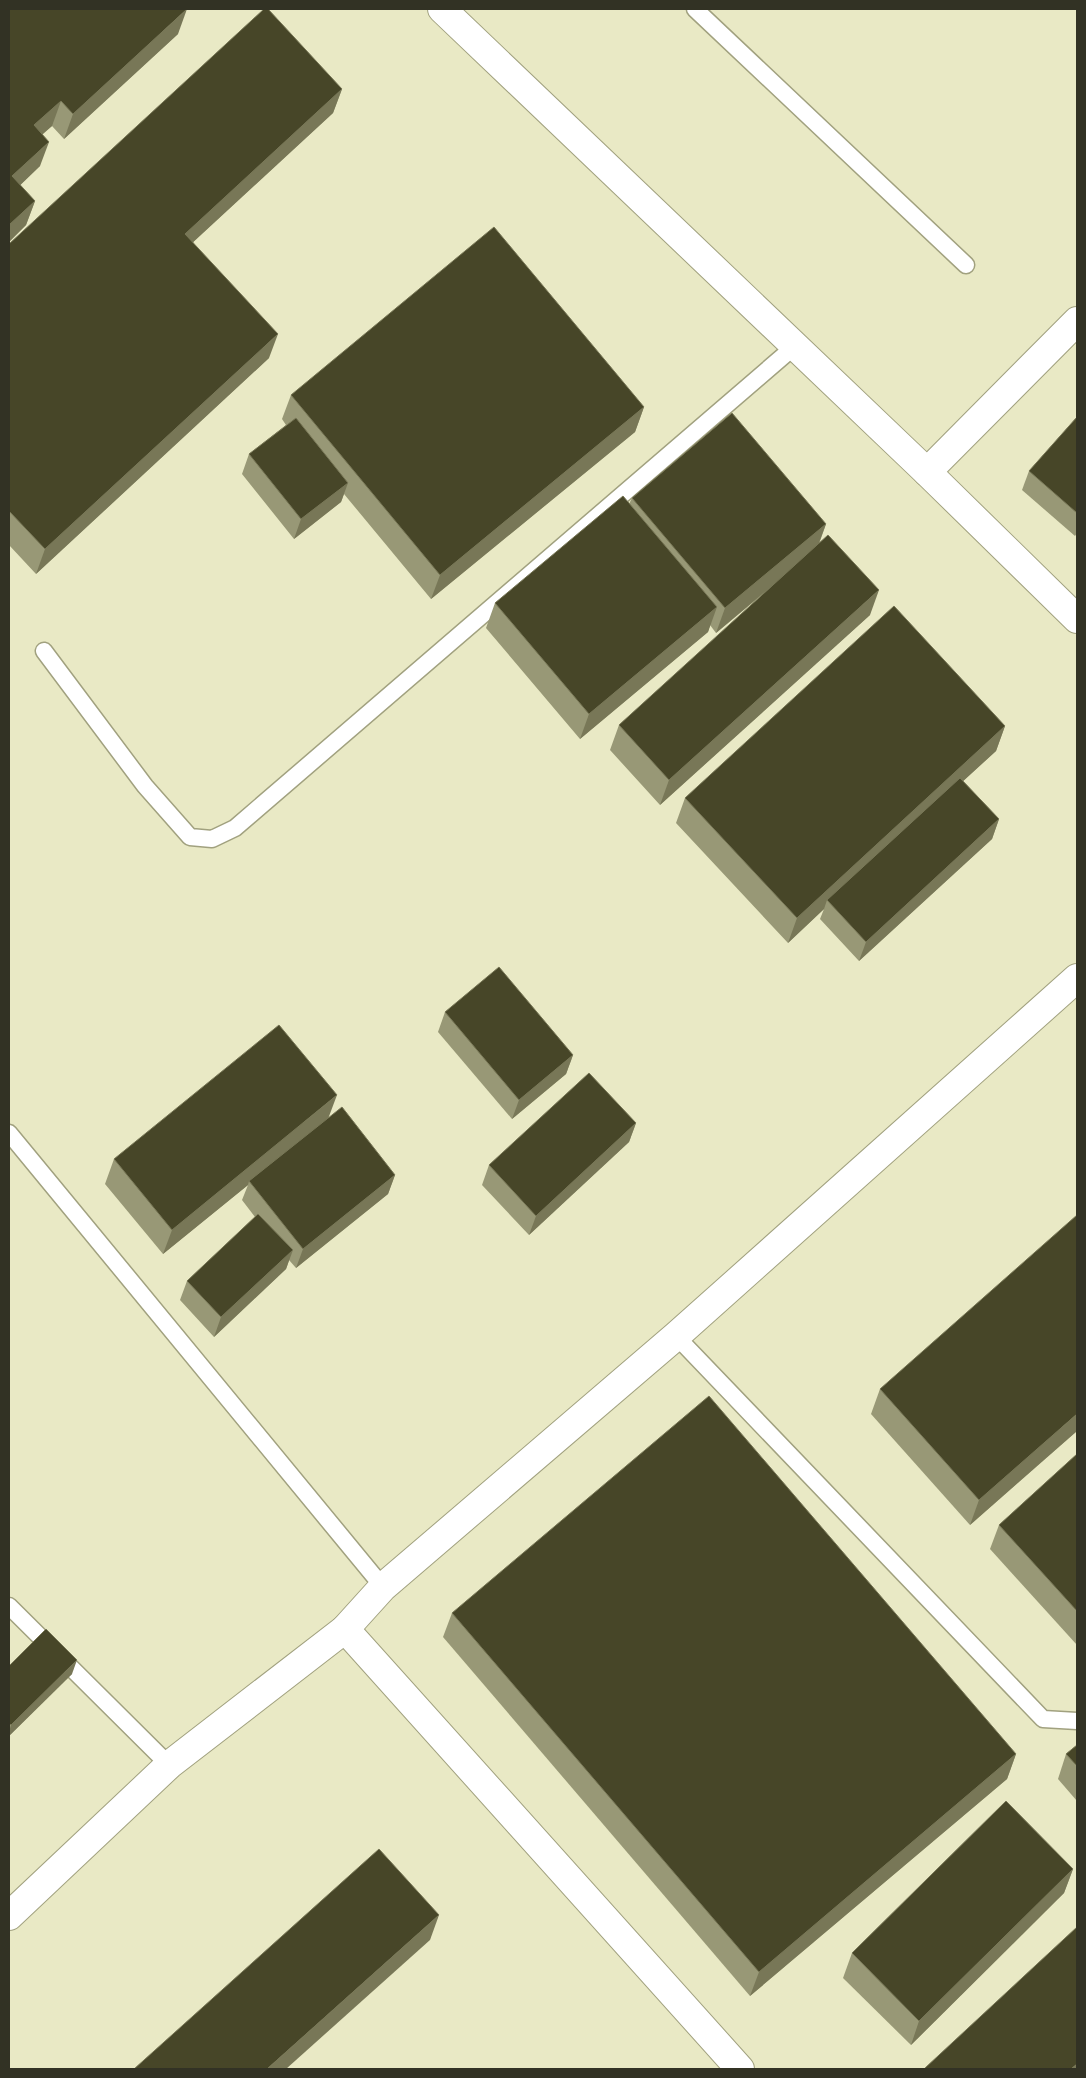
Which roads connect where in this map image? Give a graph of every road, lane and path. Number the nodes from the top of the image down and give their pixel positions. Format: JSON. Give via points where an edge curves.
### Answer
{"nodes":[{"id":1,"x":442,"y":9,"type":"edge"},
{"id":2,"x":695,"y":9,"type":"edge"},
{"id":3,"x":966,"y":265,"type":"dead end"},
{"id":4,"x":1077,"y":321,"type":"edge"},
{"id":5,"x":795,"y":346,"type":"junction"},
{"id":6,"x":927,"y":472,"type":"junction"},
{"id":7,"x":1077,"y":619,"type":"edge"},
{"id":8,"x":44,"y":651,"type":"dead end"},
{"id":9,"x":1077,"y":978,"type":"edge"},
{"id":10,"x":9,"y":1133,"type":"edge"},
{"id":11,"x":676,"y":1336,"type":"junction"},
{"id":12,"x":383,"y":1588,"type":"junction"},
{"id":13,"x":9,"y":1606,"type":"edge"},
{"id":14,"x":345,"y":1629,"type":"junction"},
{"id":15,"x":1077,"y":1722,"type":"edge"},
{"id":16,"x":169,"y":1765,"type":"junction"},
{"id":17,"x":9,"y":1916,"type":"edge"},
{"id":18,"x":740,"y":2069,"type":"edge"}],
"edges":[{"from":1,"to":5,"type":"street"},
{"from":2,"to":3,"type":"lane"},
{"from":4,"to":6,"type":"street"},
{"from":5,"to":6,"type":"street"},
{"from":5,"to":8,"type":"lane","via":[[235,828],[212,840],[190,837],[145,786]]},
{"from":6,"to":7,"type":"street"},
{"from":9,"to":11,"type":"street"},
{"from":10,"to":12,"type":"lane"},
{"from":11,"to":12,"type":"street"},
{"from":11,"to":15,"type":"lane","via":[[1043,1719]]},
{"from":12,"to":14,"type":"street"},
{"from":13,"to":16,"type":"lane"},
{"from":14,"to":16,"type":"street"},
{"from":14,"to":18,"type":"street"},
{"from":16,"to":17,"type":"street"}]}
